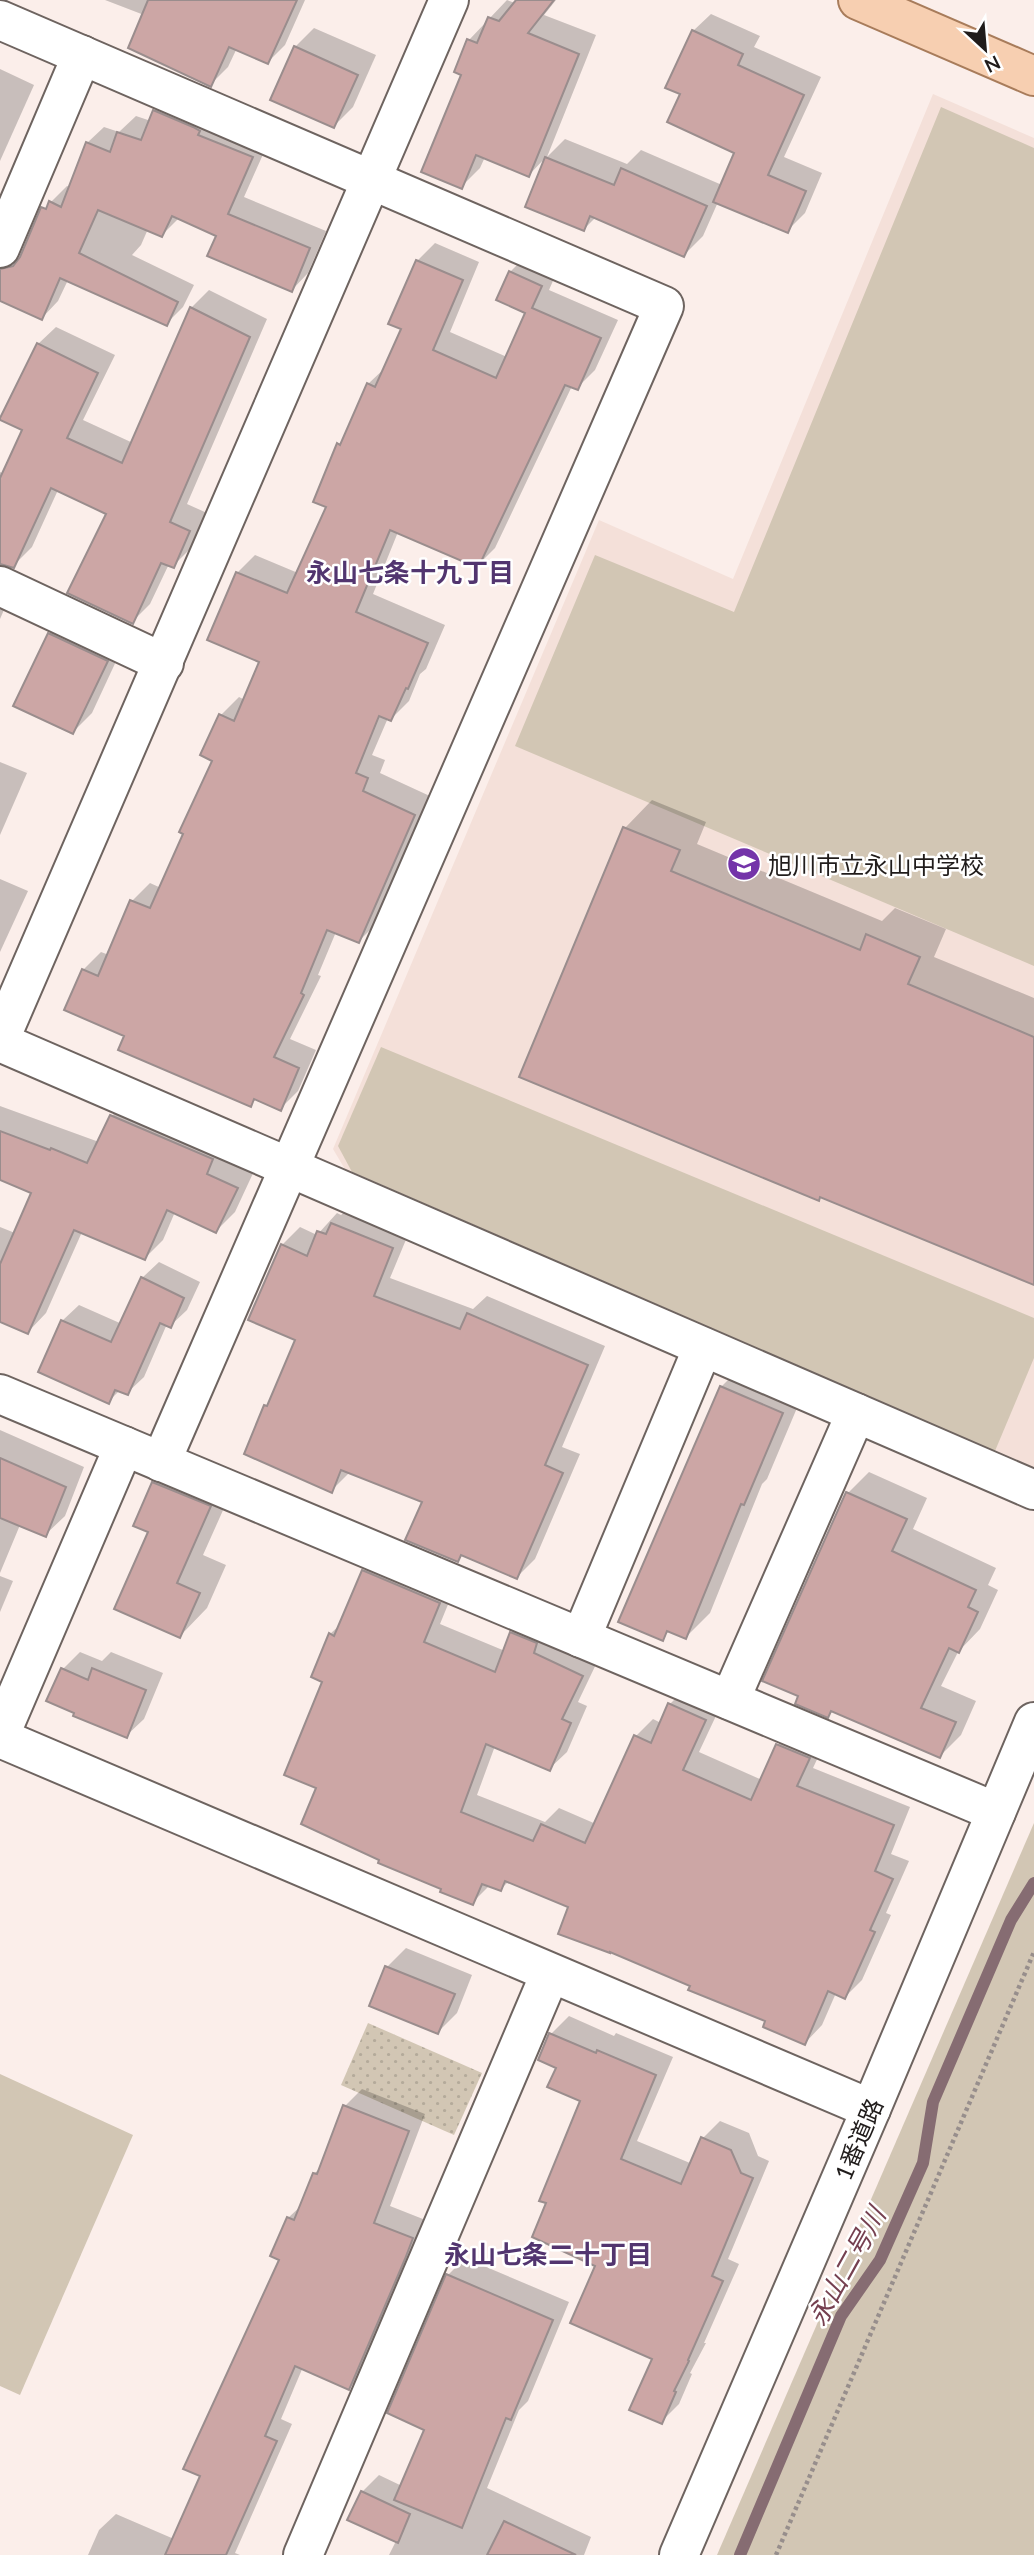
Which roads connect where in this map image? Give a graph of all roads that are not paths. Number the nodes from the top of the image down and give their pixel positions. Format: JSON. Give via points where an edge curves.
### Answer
{"nodes":[{"id":1,"x":449,"y":0,"type":"edge"},
{"id":2,"x":858,"y":0,"type":"edge"},
{"id":3,"x":0,"y":20,"type":"edge"},
{"id":4,"x":82,"y":55,"type":"junction"},
{"id":5,"x":1034,"y":76,"type":"edge"},
{"id":6,"x":372,"y":181,"type":"junction"},
{"id":7,"x":0,"y":248,"type":"edge"},
{"id":8,"x":0,"y":586,"type":"edge"},
{"id":9,"x":164,"y":663,"type":"junction"},
{"id":10,"x":0,"y":1040,"type":"edge"},
{"id":11,"x":290,"y":1168,"type":"junction"},
{"id":12,"x":703,"y":1347,"type":"junction"},
{"id":13,"x":0,"y":1394,"type":"edge"},
{"id":14,"x":856,"y":1413,"type":"junction"},
{"id":15,"x":124,"y":1446,"type":"junction"},
{"id":16,"x":161,"y":1462,"type":"junction"},
{"id":17,"x":1034,"y":1490,"type":"edge"},
{"id":18,"x":580,"y":1638,"type":"junction"},
{"id":19,"x":730,"y":1700,"type":"junction"},
{"id":20,"x":1034,"y":1722,"type":"edge"},
{"id":21,"x":0,"y":1736,"type":"edge"},
{"id":22,"x":996,"y":1812,"type":"junction"},
{"id":23,"x":550,"y":1974,"type":"junction"},
{"id":24,"x":871,"y":2109,"type":"junction"},
{"id":25,"x":303,"y":2555,"type":"edge"},
{"id":26,"x":679,"y":2555,"type":"edge"}],
"edges":[{"from":1,"to":6,"type":"street"},
{"from":2,"to":5,"type":"main road"},
{"from":3,"to":4,"type":"street"},
{"from":4,"to":6,"type":"street"},
{"from":4,"to":7,"type":"street"},
{"from":6,"to":9,"type":"street"},
{"from":6,"to":11,"type":"street","via":[[664,306]]},
{"from":8,"to":9,"type":"street"},
{"from":9,"to":10,"type":"street"},
{"from":10,"to":11,"type":"street"},
{"from":11,"to":12,"type":"street"},
{"from":11,"to":16,"type":"street"},
{"from":12,"to":14,"type":"street"},
{"from":12,"to":18,"type":"street"},
{"from":13,"to":15,"type":"street"},
{"from":14,"to":17,"type":"street"},
{"from":14,"to":19,"type":"street"},
{"from":15,"to":16,"type":"street"},
{"from":15,"to":21,"type":"street"},
{"from":16,"to":18,"type":"street"},
{"from":18,"to":19,"type":"street"},
{"from":19,"to":22,"type":"street"},
{"from":20,"to":22,"type":"street","name":"1番道路"},
{"from":21,"to":23,"type":"street"},
{"from":22,"to":24,"type":"street","name":"1番道路"},
{"from":23,"to":24,"type":"street"},
{"from":23,"to":25,"type":"street"},
{"from":24,"to":26,"type":"street","name":"1番道路"}]}
